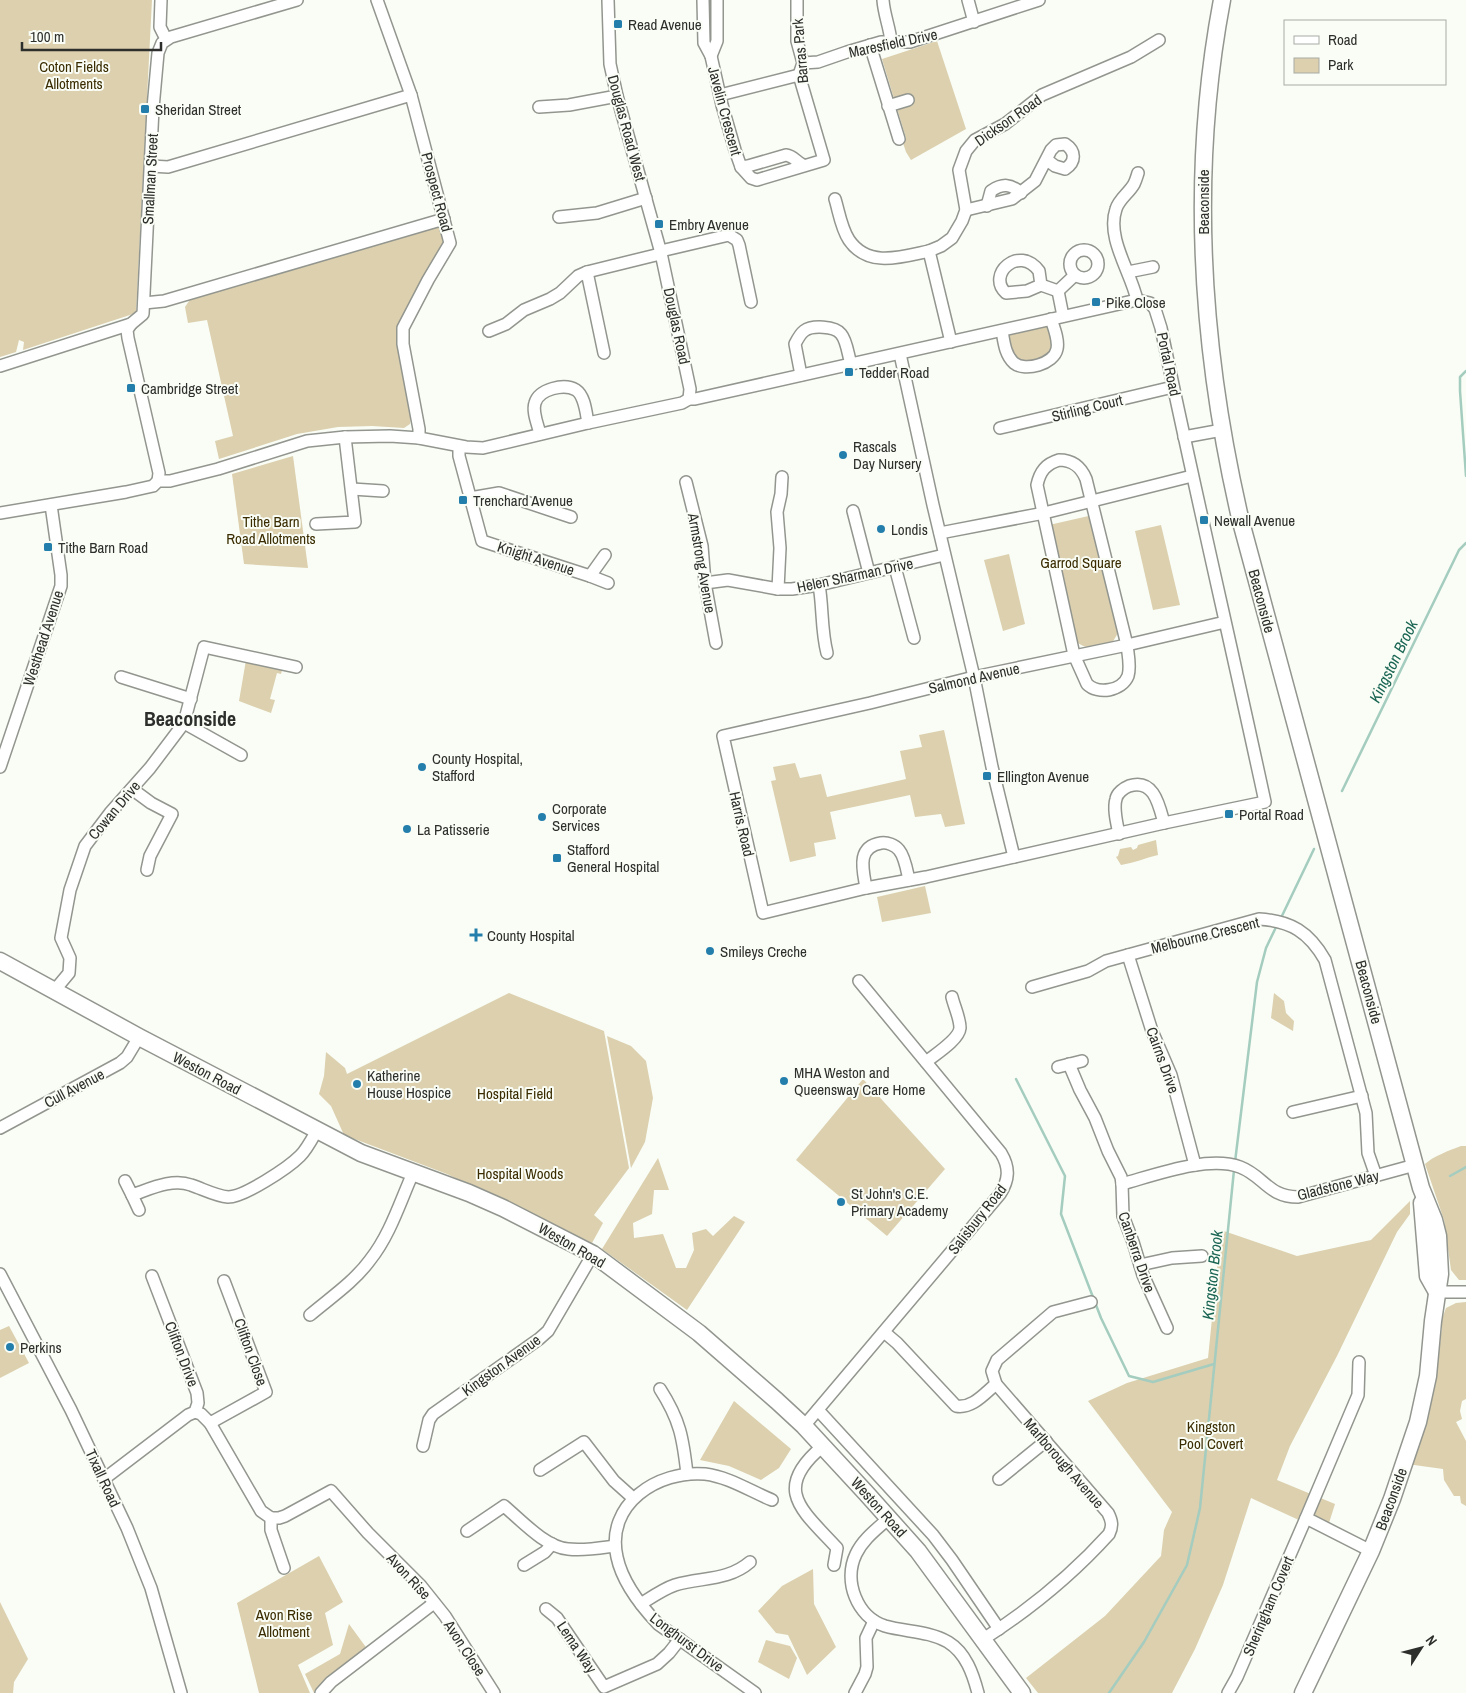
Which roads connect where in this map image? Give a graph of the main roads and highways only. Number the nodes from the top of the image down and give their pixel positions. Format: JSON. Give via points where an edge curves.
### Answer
{"nodes":[{"id":1,"x":1222,"y":0,"type":"edge"},
{"id":2,"x":0,"y":961,"type":"edge"},
{"id":3,"x":1022,"y":1693,"type":"edge"},
{"id":4,"x":1303,"y":1693,"type":"edge"}],
"edges":[{"from":1,"to":4,"type":"highway","name":"Beaconside","via":[[1205,122],[1203,233],[1206,312],[1222,430],[1241,522],[1421,1188],[1434,1220],[1440,1274],[1428,1376],[1418,1422],[1371,1551]]},
{"from":2,"to":3,"type":"highway","name":"Weston Road","via":[[361,1153],[469,1193],[593,1254],[699,1333],[804,1426],[889,1518],[936,1575]]}]}
